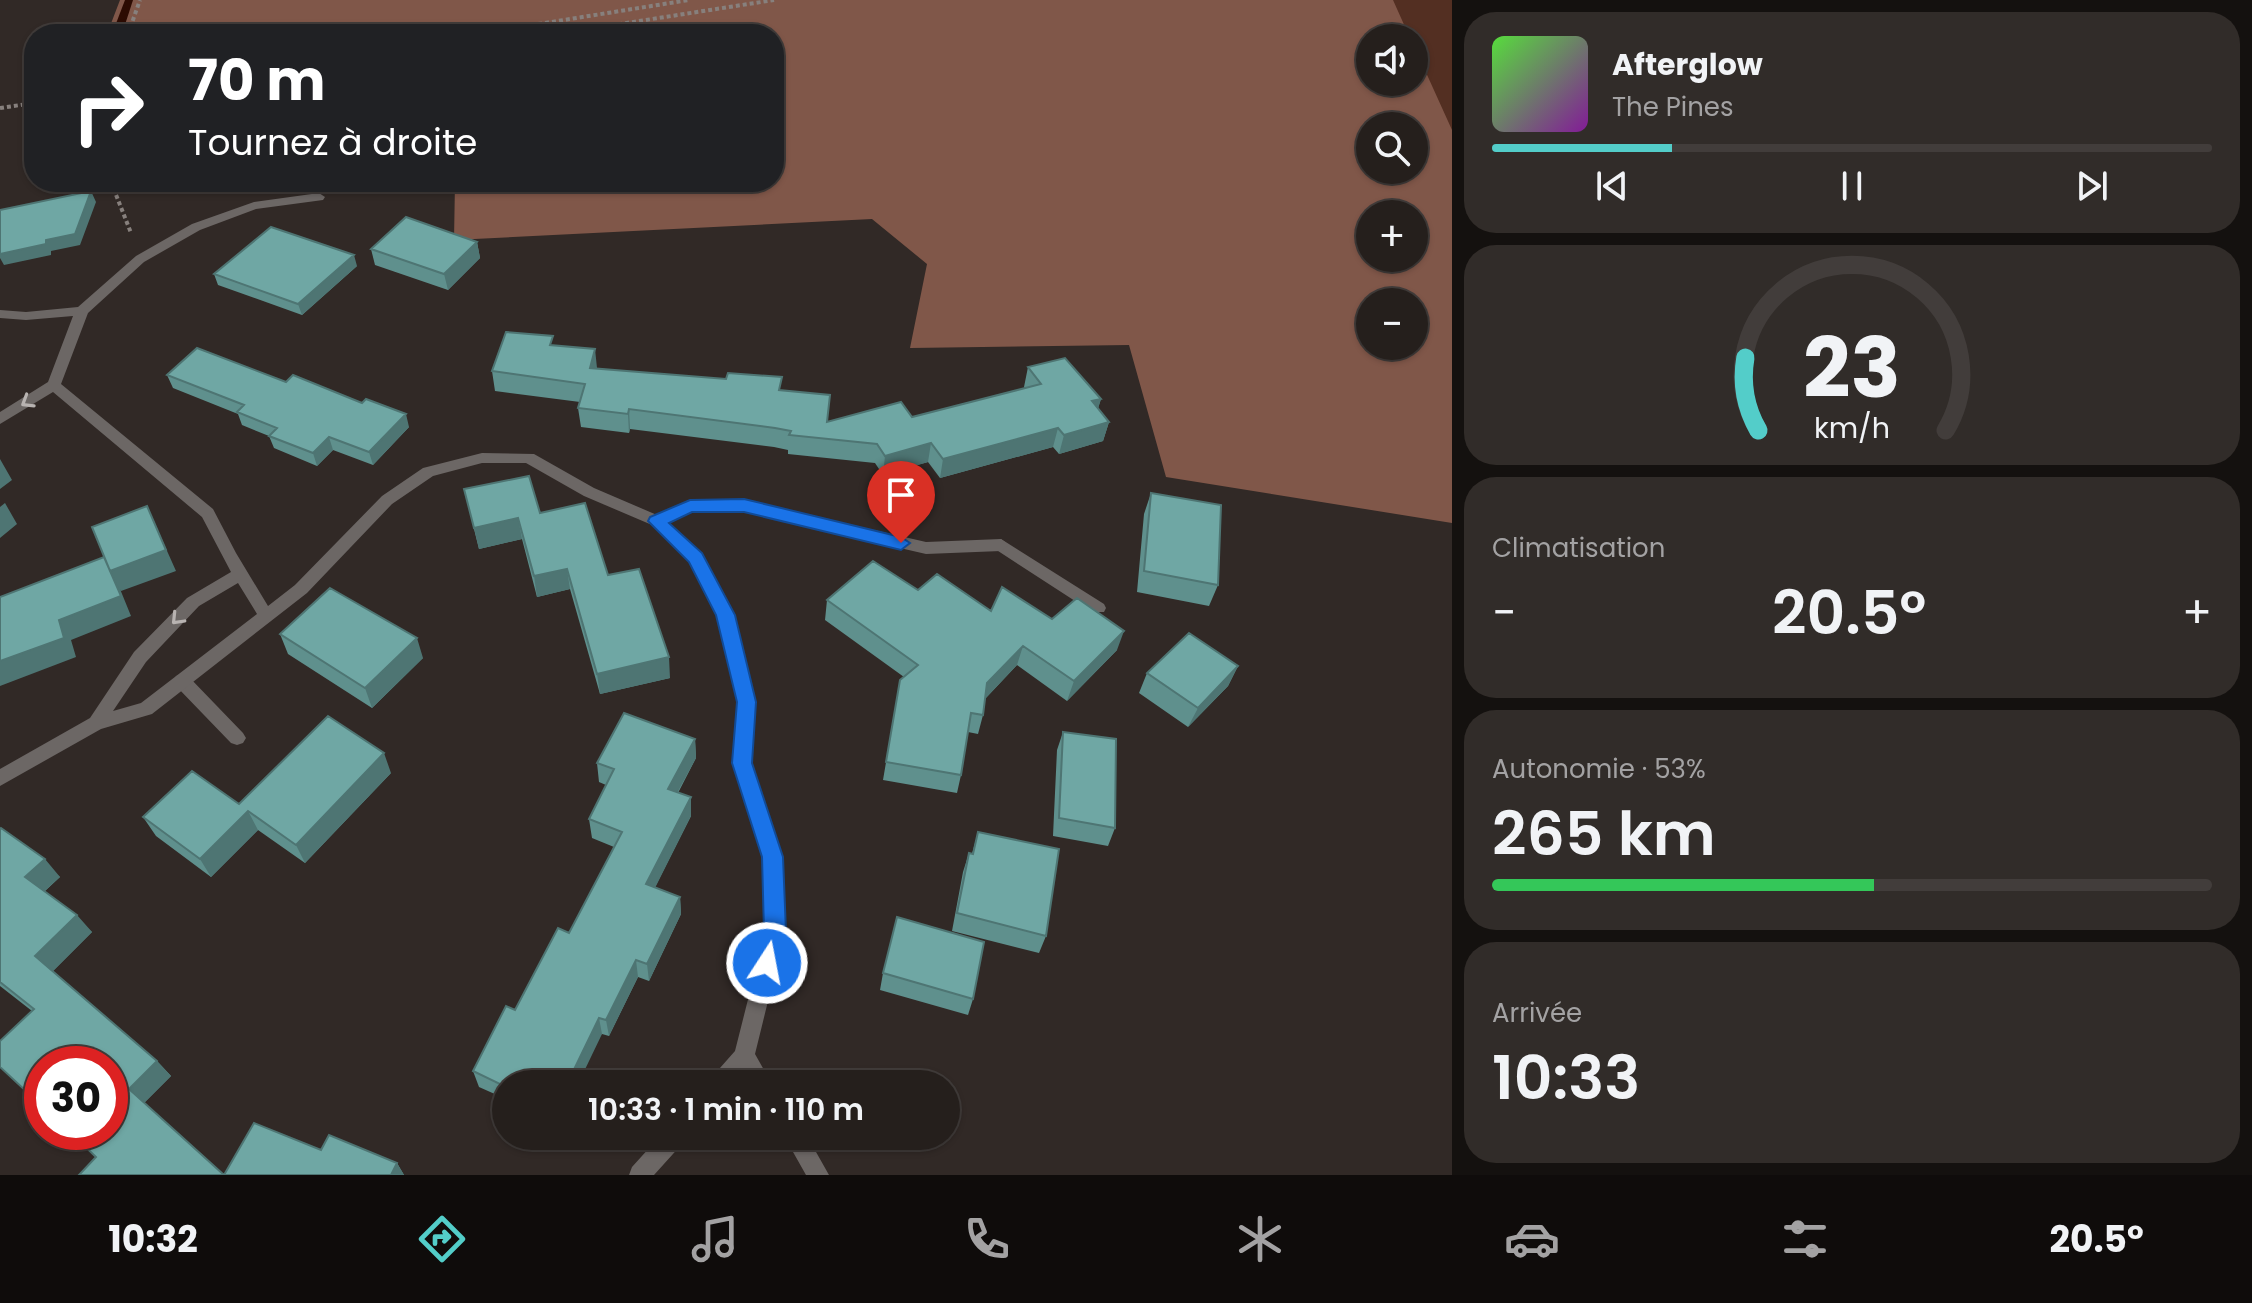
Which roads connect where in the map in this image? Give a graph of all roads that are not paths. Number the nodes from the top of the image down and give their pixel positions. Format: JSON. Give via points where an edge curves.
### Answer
{"nodes":[{"id":1,"x":319,"y":197,"type":"dead end"},
{"id":2,"x":82,"y":311,"type":"junction"},
{"id":3,"x":0,"y":314,"type":"edge"},
{"id":4,"x":54,"y":385,"type":"junction"},
{"id":5,"x":0,"y":419,"type":"edge"},
{"id":6,"x":657,"y":521,"type":"junction"},
{"id":7,"x":240,"y":574,"type":"junction"},
{"id":8,"x":1098,"y":608,"type":"edge"},
{"id":9,"x":266,"y":616,"type":"junction"},
{"id":10,"x":182,"y":681,"type":"junction"},
{"id":11,"x":96,"y":723,"type":"junction"},
{"id":12,"x":237,"y":738,"type":"dead end"},
{"id":13,"x":0,"y":778,"type":"edge"},
{"id":14,"x":744,"y":1056,"type":"junction"},
{"id":15,"x":732,"y":1070,"type":"edge"},
{"id":16,"x":753,"y":1070,"type":"edge"},
{"id":17,"x":662,"y":1150,"type":"edge"},
{"id":18,"x":803,"y":1150,"type":"edge"},
{"id":19,"x":640,"y":1175,"type":"edge"},
{"id":20,"x":818,"y":1175,"type":"edge"}],
"edges":[{"from":1,"to":2,"type":"street","via":[[254,206],[196,227],[140,259]]},
{"from":2,"to":3,"type":"street"},
{"from":2,"to":4,"type":"street"},
{"from":4,"to":5,"type":"street","one_way":true},
{"from":4,"to":7,"type":"street","via":[[208,513]]},
{"from":6,"to":8,"type":"street","via":[[690,506],[744,506],[926,548],[1001,545]]},
{"from":6,"to":9,"type":"street","via":[[589,492],[529,458],[482,458],[428,472],[387,500],[301,589]]},
{"from":6,"to":14,"type":"street","via":[[696,558],[725,615],[747,702],[742,763],[772,857],[775,932]]},
{"from":7,"to":9,"type":"street"},
{"from":7,"to":11,"type":"street","one_way":true,"via":[[193,602],[140,657]]},
{"from":9,"to":10,"type":"street"},
{"from":10,"to":11,"type":"street","via":[[146,709]]},
{"from":10,"to":12,"type":"street"},
{"from":11,"to":13,"type":"street"},
{"from":14,"to":15,"type":"street"},
{"from":14,"to":16,"type":"street"},
{"from":17,"to":19,"type":"street"},
{"from":18,"to":20,"type":"street"}]}
